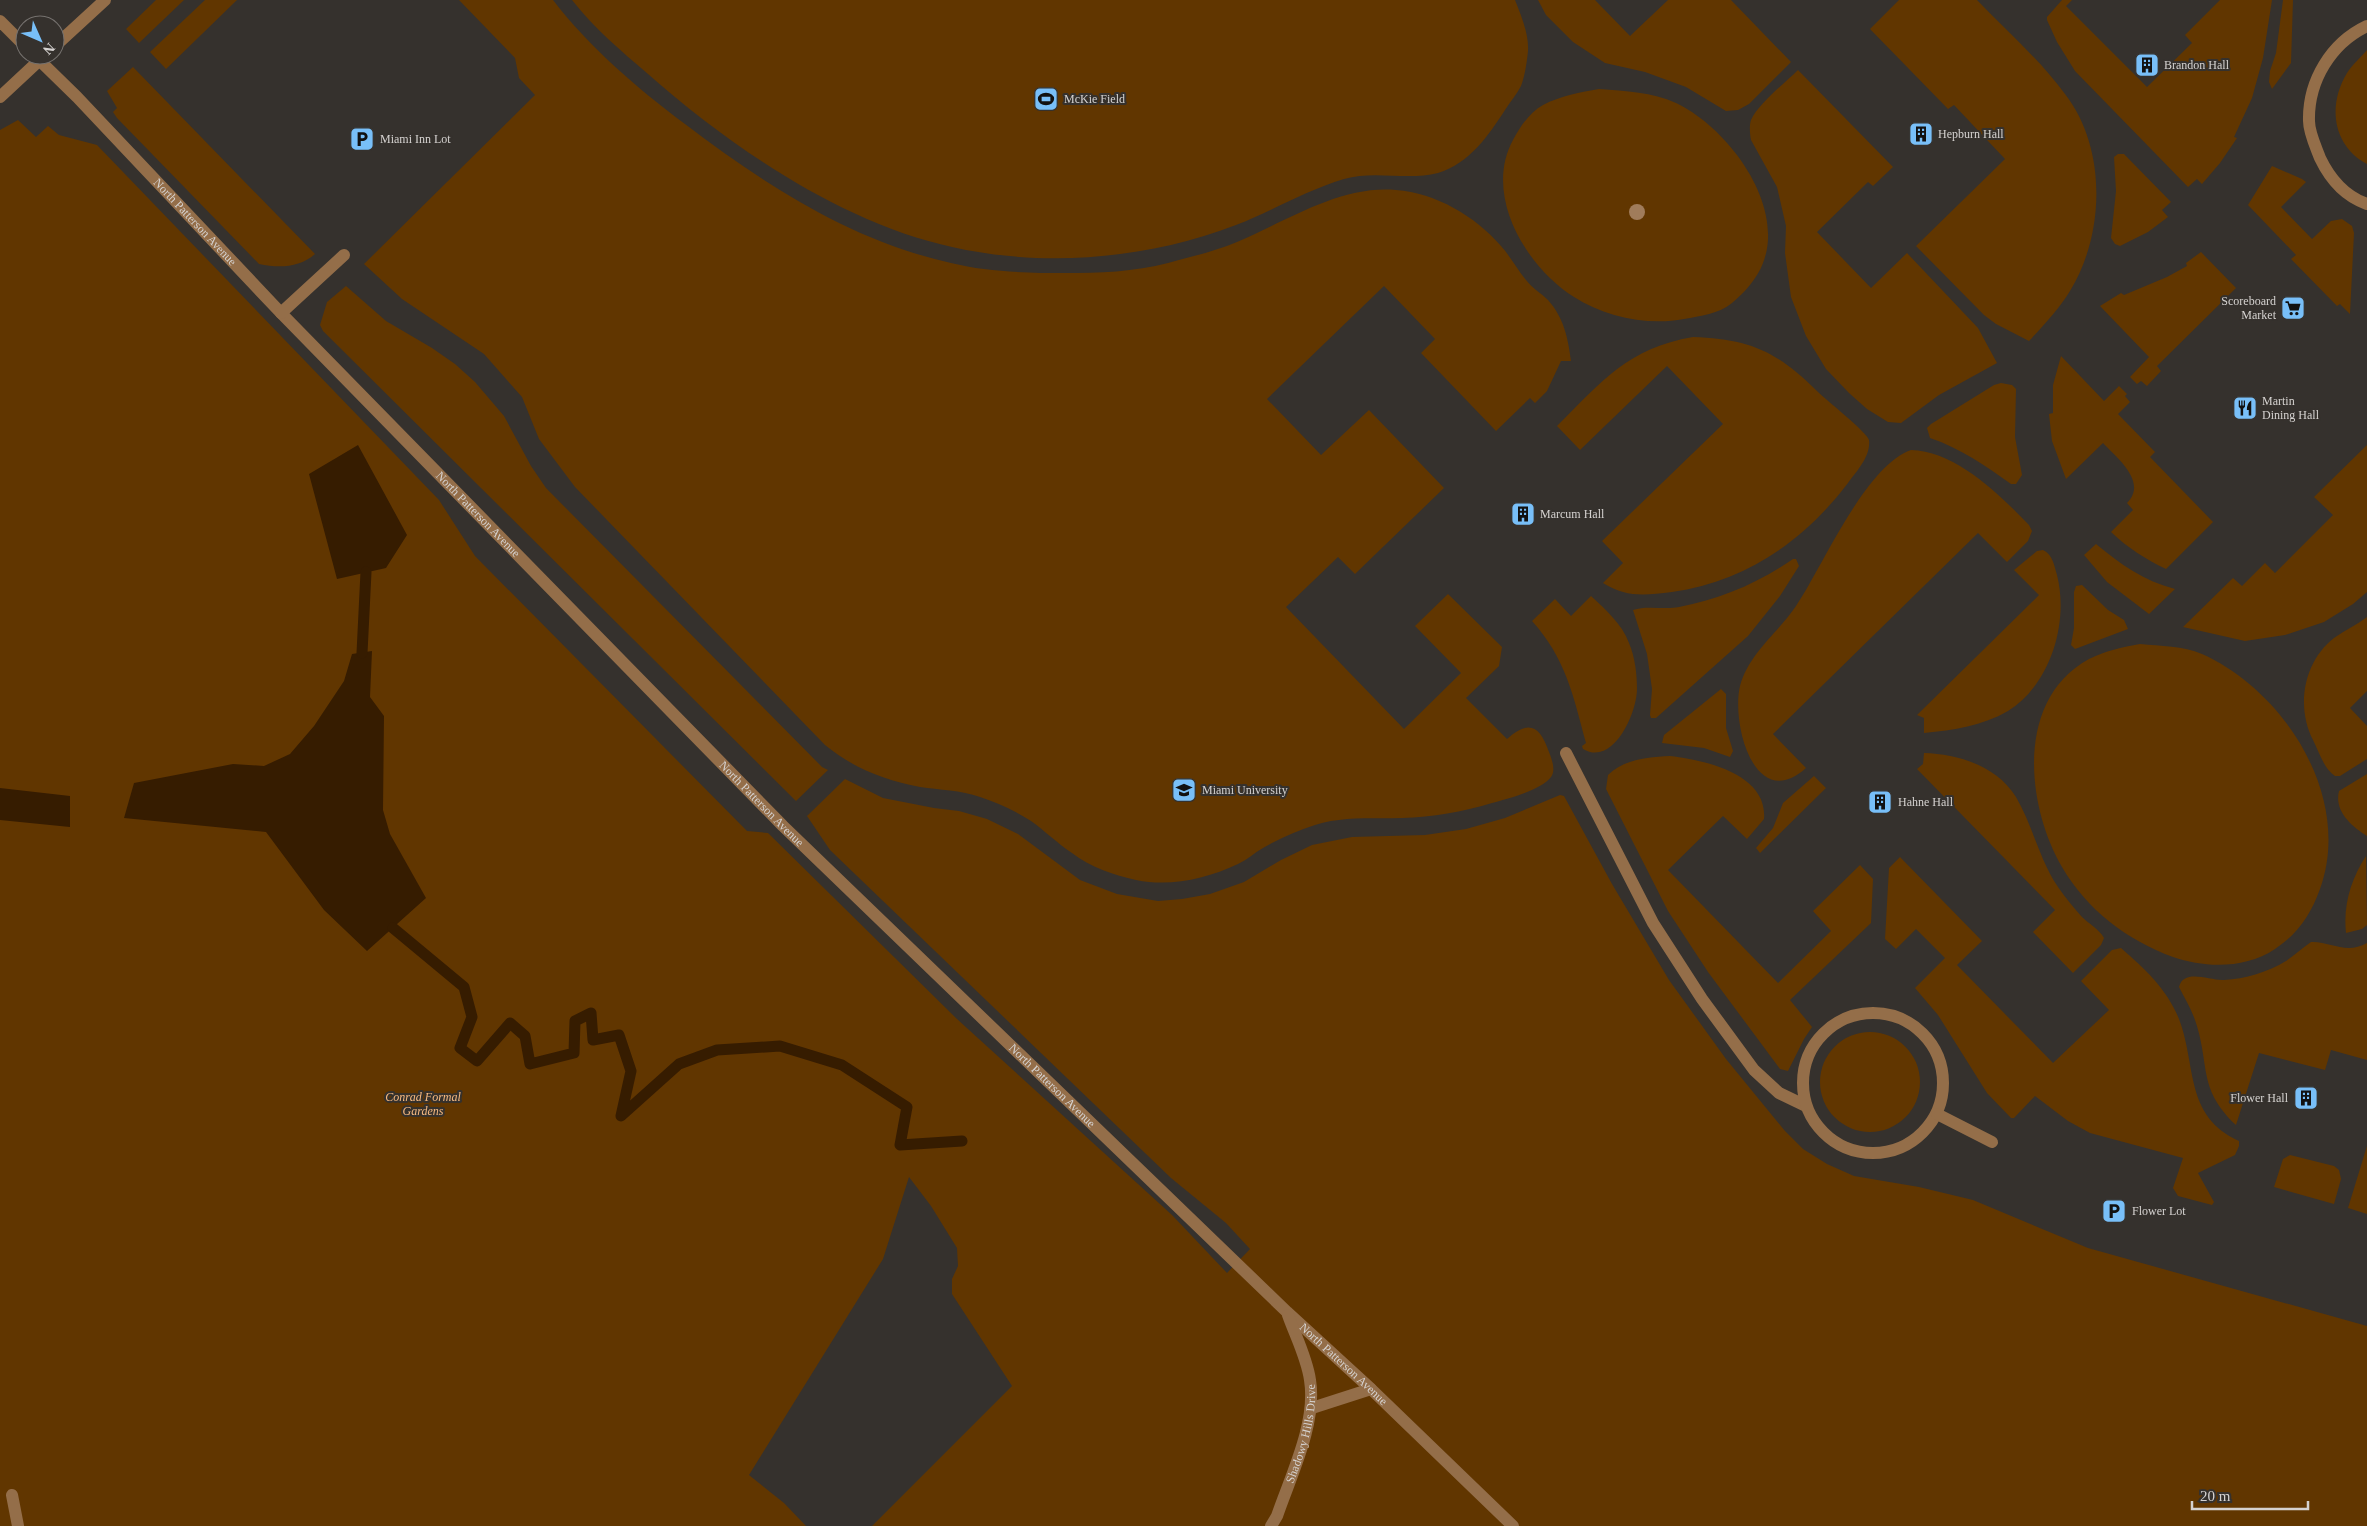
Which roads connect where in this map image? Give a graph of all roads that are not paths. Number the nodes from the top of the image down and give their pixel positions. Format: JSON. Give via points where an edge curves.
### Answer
{"nodes":[{"id":1,"x":105,"y":0,"type":"edge"},
{"id":2,"x":0,"y":21,"type":"edge"},
{"id":3,"x":2367,"y":26,"type":"edge"},
{"id":4,"x":15,"y":36,"type":"edge"},
{"id":5,"x":65,"y":37,"type":"edge"},
{"id":6,"x":31,"y":65,"type":"edge"},
{"id":7,"x":47,"y":65,"type":"edge"},
{"id":8,"x":0,"y":97,"type":"edge"},
{"id":9,"x":2367,"y":204,"type":"edge"},
{"id":10,"x":344,"y":254,"type":"dead end"},
{"id":11,"x":281,"y":312,"type":"junction"},
{"id":12,"x":1566,"y":753,"type":"dead end"},
{"id":13,"x":1806,"y":1106,"type":"junction"},
{"id":14,"x":1937,"y":1114,"type":"junction"},
{"id":15,"x":1992,"y":1142,"type":"dead end"},
{"id":16,"x":1287,"y":1312,"type":"junction"},
{"id":17,"x":1372,"y":1388,"type":"junction"},
{"id":18,"x":1312,"y":1408,"type":"junction"},
{"id":19,"x":12,"y":1495,"type":"dead end"},
{"id":20,"x":18,"y":1526,"type":"edge"},
{"id":21,"x":1270,"y":1526,"type":"edge"},
{"id":22,"x":1513,"y":1526,"type":"edge"}],
"edges":[{"from":1,"to":5,"type":"street"},
{"from":2,"to":4,"type":"street"},
{"from":3,"to":9,"type":"street","via":[[2356,30],[2324,62],[2312,92],[2309,123],[2328,175],[2352,199]]},
{"from":6,"to":8,"type":"street"},
{"from":7,"to":11,"type":"street","name":"North Patterson Avenue"},
{"from":10,"to":11,"type":"street"},
{"from":11,"to":16,"type":"street","name":"North Patterson Avenue","via":[[783,826]]},
{"from":12,"to":13,"type":"street","via":[[1653,923],[1702,999],[1754,1070],[1779,1093]]},
{"from":13,"to":14,"type":"street","via":[[1817,1127],[1835,1142],[1857,1152],[1880,1153],[1904,1147],[1923,1133]]},
{"from":13,"to":14,"type":"street","via":[[1802,1082],[1807,1059],[1818,1039],[1835,1023],[1856,1014],[1879,1012],[1902,1018],[1921,1030],[1935,1048],[1943,1069],[1944,1092]]},
{"from":14,"to":15,"type":"street"},
{"from":16,"to":17,"type":"street","name":"North Patterson Avenue"},
{"from":16,"to":18,"type":"street","name":"Shadowy Hills Drive","via":[[1310,1379]]},
{"from":17,"to":18,"type":"street"},
{"from":17,"to":22,"type":"street","name":"North Patterson Avenue"},
{"from":18,"to":21,"type":"street","name":"Shadowy Hills Drive","via":[[1280,1507]]},
{"from":19,"to":20,"type":"street"}]}
